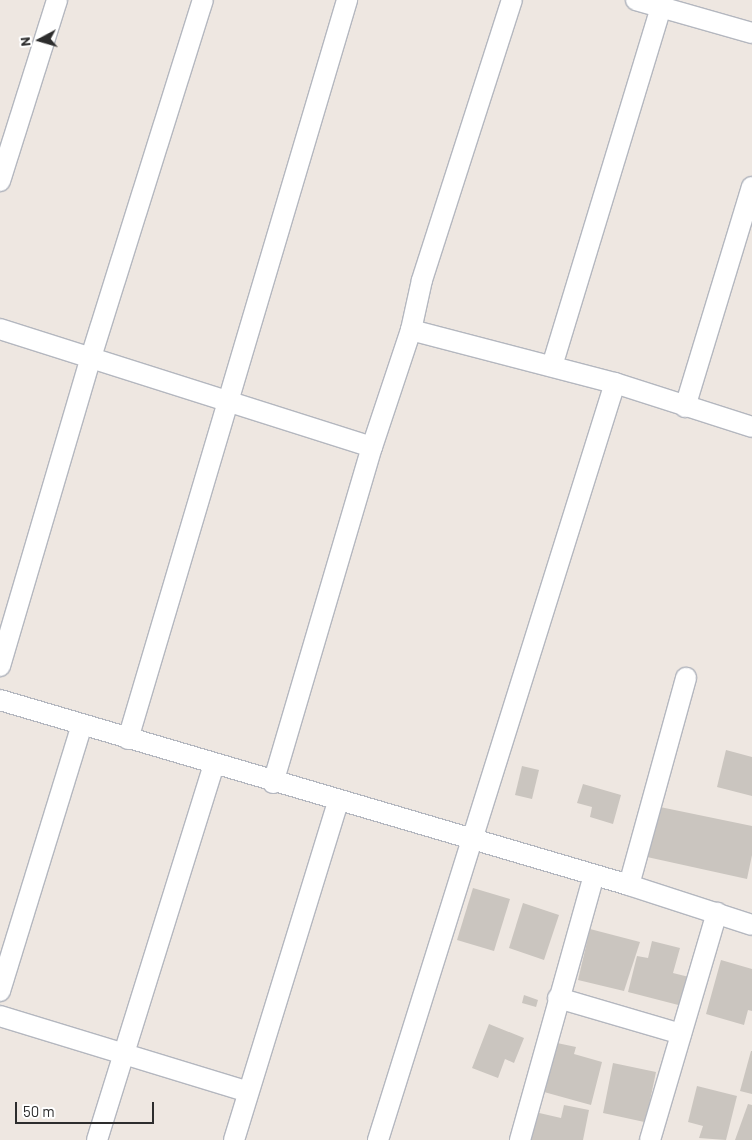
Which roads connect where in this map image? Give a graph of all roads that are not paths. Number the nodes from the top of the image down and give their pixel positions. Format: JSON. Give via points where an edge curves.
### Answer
{"nodes":[{"id":1,"x":57,"y":0,"type":"edge"},
{"id":2,"x":203,"y":0,"type":"edge"},
{"id":3,"x":347,"y":0,"type":"edge"},
{"id":4,"x":512,"y":0,"type":"edge"},
{"id":5,"x":636,"y":0,"type":"edge"},
{"id":6,"x":662,"y":4,"type":"edge"},
{"id":7,"x":752,"y":33,"type":"edge"},
{"id":8,"x":0,"y":181,"type":"edge"},
{"id":9,"x":752,"y":187,"type":"edge"},
{"id":10,"x":0,"y":329,"type":"edge"},
{"id":11,"x":410,"y":330,"type":"junction"},
{"id":12,"x":90,"y":357,"type":"junction"},
{"id":13,"x":552,"y":366,"type":"junction"},
{"id":14,"x":615,"y":383,"type":"junction"},
{"id":15,"x":226,"y":400,"type":"junction"},
{"id":16,"x":685,"y":406,"type":"junction"},
{"id":17,"x":752,"y":427,"type":"edge"},
{"id":18,"x":372,"y":447,"type":"junction"},
{"id":19,"x":0,"y":666,"type":"edge"},
{"id":20,"x":686,"y":678,"type":"dead end"},
{"id":21,"x":0,"y":700,"type":"edge"},
{"id":22,"x":82,"y":725,"type":"junction"},
{"id":23,"x":128,"y":739,"type":"junction"},
{"id":24,"x":214,"y":765,"type":"junction"},
{"id":25,"x":273,"y":783,"type":"junction"},
{"id":26,"x":338,"y":802,"type":"junction"},
{"id":27,"x":474,"y":841,"type":"junction"},
{"id":28,"x":594,"y":875,"type":"junction"},
{"id":29,"x":629,"y":885,"type":"junction"},
{"id":30,"x":717,"y":913,"type":"junction"},
{"id":31,"x":752,"y":925,"type":"edge"},
{"id":32,"x":0,"y":991,"type":"edge"},
{"id":33,"x":558,"y":998,"type":"junction"},
{"id":34,"x":0,"y":1016,"type":"edge"},
{"id":35,"x":681,"y":1034,"type":"junction"},
{"id":36,"x":122,"y":1052,"type":"junction"},
{"id":37,"x":248,"y":1092,"type":"junction"},
{"id":38,"x":96,"y":1140,"type":"edge"},
{"id":39,"x":234,"y":1140,"type":"edge"},
{"id":40,"x":378,"y":1140,"type":"edge"},
{"id":41,"x":520,"y":1140,"type":"edge"},
{"id":42,"x":650,"y":1140,"type":"edge"}],
"edges":[{"from":1,"to":8,"type":"street"},
{"from":2,"to":12,"type":"street"},
{"from":3,"to":15,"type":"street"},
{"from":4,"to":11,"type":"street","via":[[422,280]]},
{"from":5,"to":6,"type":"street"},
{"from":6,"to":7,"type":"street"},
{"from":6,"to":13,"type":"street"},
{"from":9,"to":16,"type":"street"},
{"from":10,"to":12,"type":"street"},
{"from":11,"to":13,"type":"street"},
{"from":11,"to":18,"type":"street"},
{"from":12,"to":15,"type":"street"},
{"from":12,"to":19,"type":"street"},
{"from":13,"to":14,"type":"street"},
{"from":14,"to":16,"type":"street"},
{"from":14,"to":27,"type":"street"},
{"from":15,"to":18,"type":"street"},
{"from":15,"to":23,"type":"street"},
{"from":16,"to":17,"type":"street"},
{"from":18,"to":25,"type":"street"},
{"from":20,"to":29,"type":"street"},
{"from":21,"to":22,"type":"street"},
{"from":22,"to":23,"type":"street"},
{"from":22,"to":32,"type":"street"},
{"from":23,"to":24,"type":"street"},
{"from":24,"to":25,"type":"street"},
{"from":24,"to":36,"type":"street"},
{"from":25,"to":26,"type":"street"},
{"from":26,"to":27,"type":"street"},
{"from":26,"to":37,"type":"street"},
{"from":27,"to":28,"type":"street"},
{"from":27,"to":40,"type":"street"},
{"from":28,"to":29,"type":"street"},
{"from":28,"to":33,"type":"street"},
{"from":29,"to":30,"type":"street"},
{"from":30,"to":31,"type":"street"},
{"from":30,"to":35,"type":"street"},
{"from":33,"to":35,"type":"street"},
{"from":33,"to":41,"type":"street"},
{"from":34,"to":36,"type":"street"},
{"from":35,"to":42,"type":"street"},
{"from":36,"to":37,"type":"street"},
{"from":36,"to":38,"type":"street"},
{"from":37,"to":39,"type":"street"}]}
